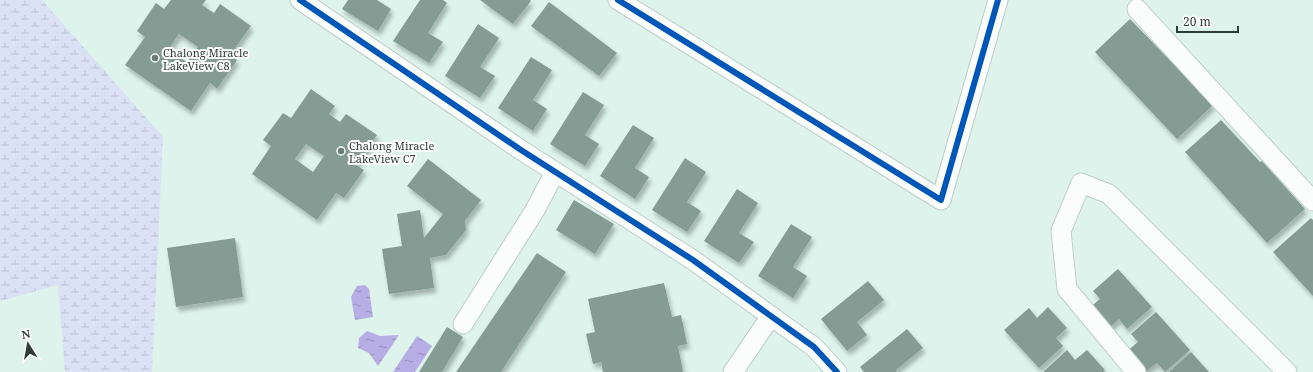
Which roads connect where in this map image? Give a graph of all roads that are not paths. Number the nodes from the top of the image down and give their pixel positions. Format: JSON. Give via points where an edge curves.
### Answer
{"nodes":[{"id":1,"x":300,"y":0,"type":"edge"},
{"id":2,"x":618,"y":0,"type":"edge"},
{"id":3,"x":998,"y":0,"type":"edge"},
{"id":4,"x":1137,"y":9,"type":"dead end"},
{"id":5,"x":555,"y":172,"type":"junction"},
{"id":6,"x":1313,"y":201,"type":"edge"},
{"id":7,"x":771,"y":316,"type":"junction"},
{"id":8,"x":463,"y":324,"type":"dead end"},
{"id":9,"x":734,"y":372,"type":"edge"},
{"id":10,"x":837,"y":372,"type":"edge"},
{"id":11,"x":1136,"y":372,"type":"edge"},
{"id":12,"x":1287,"y":372,"type":"edge"}],
"edges":[{"from":1,"to":5,"type":"street"},
{"from":2,"to":3,"type":"street","via":[[941,200]]},
{"from":4,"to":6,"type":"street"},
{"from":5,"to":7,"type":"street","via":[[693,260]]},
{"from":5,"to":8,"type":"street","via":[[535,210]]},
{"from":7,"to":9,"type":"street"},
{"from":7,"to":10,"type":"street","via":[[814,346]]},
{"from":11,"to":12,"type":"street","via":[[1067,289],[1060,231],[1081,183],[1109,194]]}]}
